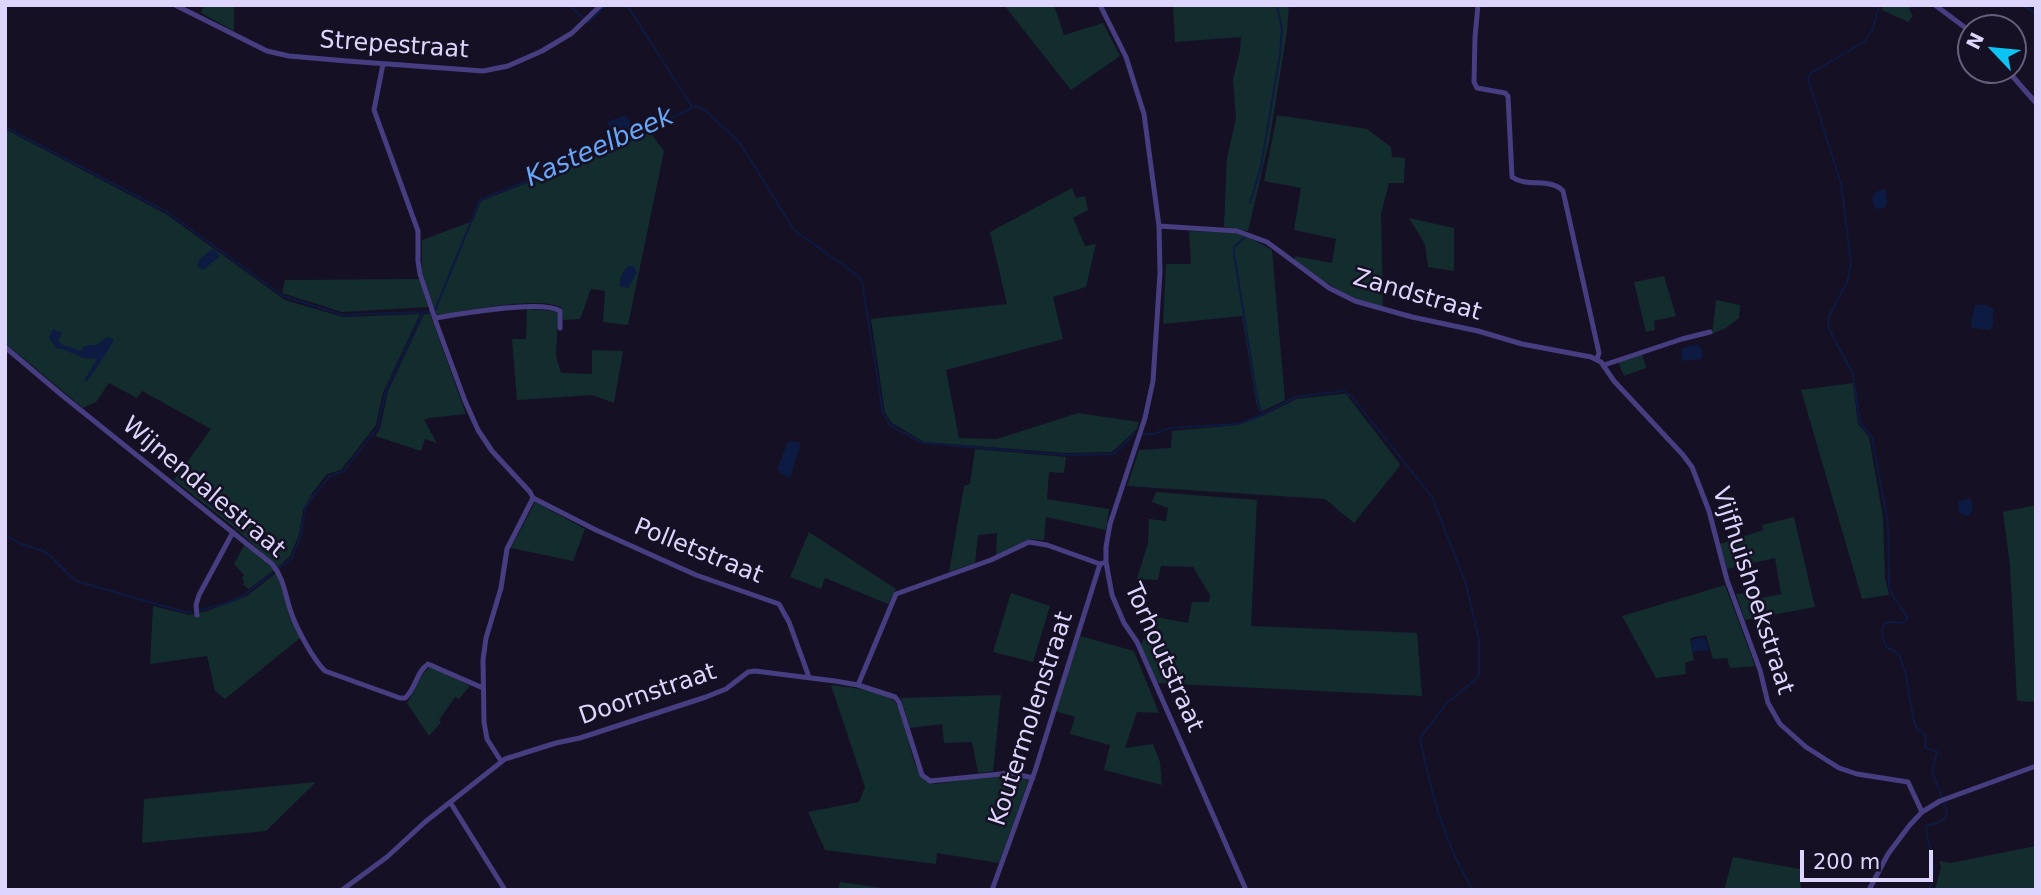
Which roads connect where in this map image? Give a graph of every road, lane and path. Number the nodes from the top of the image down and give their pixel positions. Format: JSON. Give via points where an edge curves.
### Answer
{"nodes":[{"id":1,"x":175,"y":5,"type":"edge"},
{"id":2,"x":601,"y":5,"type":"edge"},
{"id":3,"x":1100,"y":5,"type":"edge"},
{"id":4,"x":1478,"y":5,"type":"edge"},
{"id":5,"x":1935,"y":5,"type":"edge"},
{"id":6,"x":1957,"y":22,"type":"edge"},
{"id":7,"x":383,"y":64,"type":"junction"},
{"id":8,"x":2019,"y":84,"type":"edge"},
{"id":9,"x":2036,"y":103,"type":"edge"},
{"id":10,"x":1159,"y":226,"type":"junction"},
{"id":11,"x":435,"y":317,"type":"junction"},
{"id":12,"x":560,"y":328,"type":"dead end"},
{"id":13,"x":1710,"y":332,"type":"dead end"},
{"id":14,"x":5,"y":346,"type":"edge"},
{"id":15,"x":1597,"y":359,"type":"junction"},
{"id":16,"x":1604,"y":365,"type":"junction"},
{"id":17,"x":533,"y":498,"type":"junction"},
{"id":18,"x":233,"y":531,"type":"junction"},
{"id":19,"x":1103,"y":563,"type":"junction"},
{"id":20,"x":197,"y":615,"type":"dead end"},
{"id":21,"x":809,"y":677,"type":"junction"},
{"id":22,"x":858,"y":685,"type":"junction"},
{"id":23,"x":483,"y":688,"type":"junction"},
{"id":24,"x":501,"y":761,"type":"junction"},
{"id":25,"x":2036,"y":766,"type":"edge"},
{"id":26,"x":1032,"y":778,"type":"junction"},
{"id":27,"x":450,"y":802,"type":"junction"},
{"id":28,"x":1922,"y":812,"type":"junction"},
{"id":29,"x":342,"y":890,"type":"edge"},
{"id":30,"x":505,"y":890,"type":"edge"},
{"id":31,"x":992,"y":890,"type":"edge"},
{"id":32,"x":1246,"y":890,"type":"edge"},
{"id":33,"x":1869,"y":890,"type":"edge"}],
"edges":[{"from":1,"to":7,"type":"street","name":"Strepestraat","via":[[267,51]]},
{"from":2,"to":7,"type":"street","name":"Strepestraat","via":[[572,33],[508,66],[483,71]]},
{"from":3,"to":10,"type":"street","name":"Torhoutstraat","via":[[1126,57],[1144,114]]},
{"from":4,"to":15,"type":"street","via":[[1474,82],[1477,88],[1508,96],[1512,177],[1555,185],[1563,191]]},
{"from":5,"to":6,"type":"street"},
{"from":7,"to":11,"type":"street","name":"Polletstraat","via":[[374,110],[418,230],[418,261]]},
{"from":8,"to":9,"type":"street"},
{"from":10,"to":15,"type":"street","name":"Zandstraat","via":[[1237,231],[1267,242],[1329,288],[1355,301]]},
{"from":10,"to":19,"type":"street","name":"Torhoutstraat","via":[[1153,381],[1110,524]]},
{"from":11,"to":12,"type":"street","via":[[550,306],[560,311]]},
{"from":11,"to":17,"type":"street","name":"Polletstraat","via":[[478,430]]},
{"from":13,"to":16,"type":"street"},
{"from":14,"to":18,"type":"street","name":"Wijnendalestraat"},
{"from":15,"to":16,"type":"street","name":"Vijfhuishoekstraat"},
{"from":16,"to":28,"type":"street","name":"Vijfhuishoekstraat","via":[[1696,475],[1773,715],[1806,747],[1839,768],[1908,782]]},
{"from":17,"to":21,"type":"street","name":"Polletstraat","via":[[694,574],[779,604]]},
{"from":17,"to":23,"type":"street","via":[[507,549],[501,589],[485,638]]},
{"from":18,"to":20,"type":"street","via":[[199,596]]},
{"from":18,"to":23,"type":"street","name":"Wijnendalestraat","via":[[280,574],[295,624],[325,671],[400,698],[410,694],[428,664]]},
{"from":19,"to":22,"type":"street","via":[[1029,542],[896,594]]},
{"from":19,"to":26,"type":"street","name":"Koutermolenstraat"},
{"from":19,"to":32,"type":"street","name":"Torhoutstraat","via":[[1124,623],[1137,642]]},
{"from":21,"to":22,"type":"street","name":"Doornstraat"},
{"from":21,"to":24,"type":"street","name":"Doornstraat","via":[[748,672],[706,698]]},
{"from":22,"to":26,"type":"street","name":"Doornstraat","via":[[889,694],[899,702],[922,775],[930,781],[1011,773]]},
{"from":23,"to":24,"type":"street","via":[[486,739]]},
{"from":24,"to":27,"type":"street","name":"Doornstraat"},
{"from":25,"to":28,"type":"street"},
{"from":26,"to":31,"type":"street","name":"Koutermolenstraat"},
{"from":27,"to":29,"type":"street","name":"Doornstraat","via":[[387,858]]},
{"from":27,"to":30,"type":"street"},
{"from":28,"to":33,"type":"street","via":[[1888,854]]}]}
